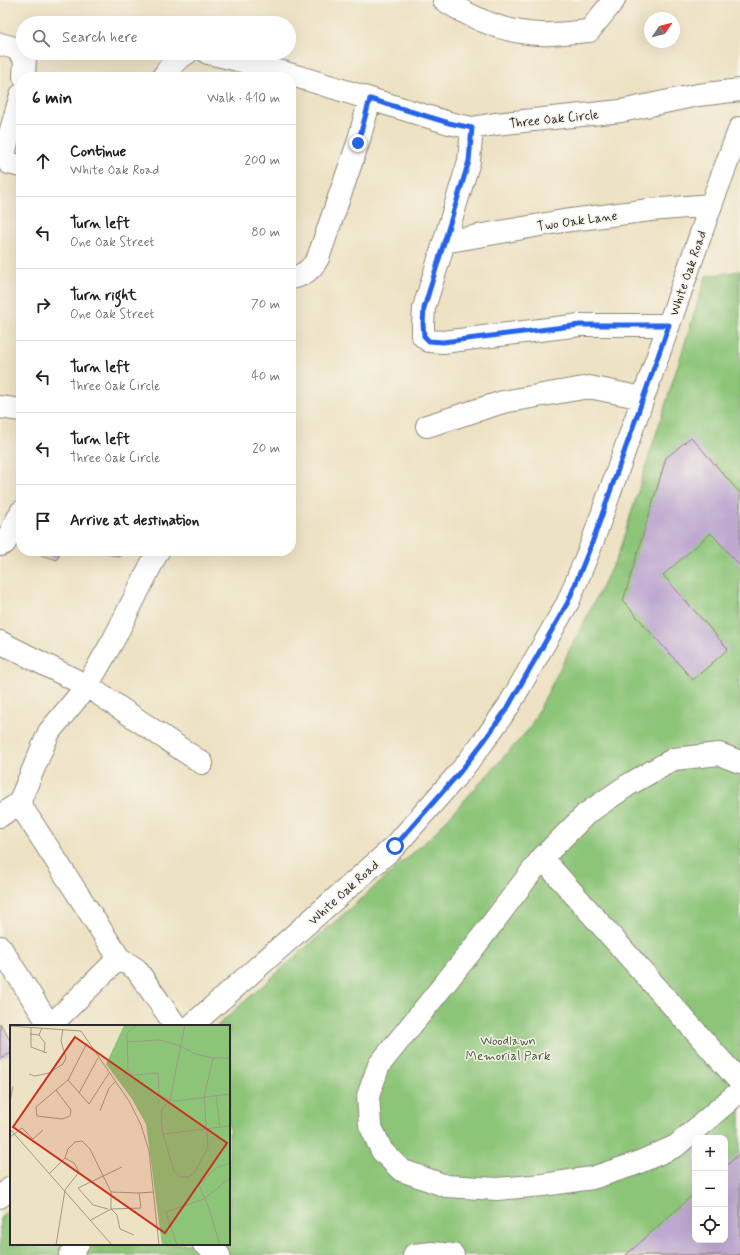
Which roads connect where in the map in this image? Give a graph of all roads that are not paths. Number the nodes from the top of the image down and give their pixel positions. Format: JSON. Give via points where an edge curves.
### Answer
{"nodes":[{"id":1,"x":444,"y":0,"type":"edge"},
{"id":2,"x":614,"y":0,"type":"edge"},
{"id":3,"x":0,"y":44,"type":"edge"},
{"id":4,"x":16,"y":49,"type":"edge"},
{"id":5,"x":25,"y":60,"type":"edge"},
{"id":6,"x":178,"y":60,"type":"edge"},
{"id":7,"x":243,"y":60,"type":"edge"},
{"id":8,"x":24,"y":72,"type":"edge"},
{"id":9,"x":166,"y":72,"type":"edge"},
{"id":10,"x":285,"y":72,"type":"edge"},
{"id":11,"x":296,"y":75,"type":"edge"},
{"id":12,"x":740,"y":90,"type":"edge"},
{"id":13,"x":370,"y":99,"type":"junction"},
{"id":14,"x":16,"y":112,"type":"edge"},
{"id":15,"x":472,"y":128,"type":"junction"},
{"id":16,"x":740,"y":128,"type":"edge"},
{"id":17,"x":16,"y":165,"type":"edge"},
{"id":18,"x":711,"y":205,"type":"junction"},
{"id":19,"x":444,"y":242,"type":"junction"},
{"id":20,"x":296,"y":276,"type":"edge"},
{"id":21,"x":669,"y":325,"type":"junction"},
{"id":22,"x":643,"y":398,"type":"junction"},
{"id":23,"x":0,"y":407,"type":"edge"},
{"id":24,"x":16,"y":409,"type":"edge"},
{"id":25,"x":427,"y":426,"type":"dead end"},
{"id":26,"x":16,"y":522,"type":"edge"},
{"id":27,"x":0,"y":545,"type":"edge"},
{"id":28,"x":156,"y":556,"type":"edge"},
{"id":29,"x":0,"y":642,"type":"edge"},
{"id":30,"x":87,"y":686,"type":"junction"},
{"id":31,"x":740,"y":762,"type":"edge"},
{"id":32,"x":202,"y":763,"type":"dead end"},
{"id":33,"x":19,"y":803,"type":"junction"},
{"id":34,"x":0,"y":816,"type":"edge"},
{"id":35,"x":542,"y":858,"type":"junction"},
{"id":36,"x":0,"y":947,"type":"edge"},
{"id":37,"x":119,"y":958,"type":"junction"},
{"id":38,"x":49,"y":1025,"type":"edge"},
{"id":39,"x":51,"y":1025,"type":"edge"},
{"id":40,"x":175,"y":1025,"type":"edge"},
{"id":41,"x":192,"y":1025,"type":"edge"},
{"id":42,"x":740,"y":1082,"type":"edge"},
{"id":43,"x":740,"y":1091,"type":"edge"},
{"id":44,"x":10,"y":1189,"type":"edge"},
{"id":45,"x":0,"y":1197,"type":"edge"},
{"id":46,"x":77,"y":1245,"type":"edge"},
{"id":47,"x":205,"y":1245,"type":"edge"},
{"id":48,"x":70,"y":1255,"type":"edge"},
{"id":49,"x":219,"y":1255,"type":"edge"},
{"id":50,"x":414,"y":1255,"type":"edge"},
{"id":51,"x":453,"y":1255,"type":"edge"}],
"edges":[{"from":1,"to":2,"type":"street","via":[[465,14],[492,25],[515,32],[540,34],[589,31]]},
{"from":3,"to":4,"type":"street"},
{"from":5,"to":8,"type":"street"},
{"from":6,"to":9,"type":"street"},
{"from":7,"to":10,"type":"street","name":"Three Oak Circle"},
{"from":11,"to":13,"type":"street","name":"Three Oak Circle"},
{"from":12,"to":15,"type":"street","name":"Three Oak Circle","via":[[698,94],[621,111]]},
{"from":13,"to":15,"type":"street","name":"Three Oak Circle"},
{"from":13,"to":20,"type":"street","via":[[358,143],[318,258],[308,271]]},
{"from":14,"to":17,"type":"street","via":[[4,154],[9,163]]},
{"from":15,"to":19,"type":"street","via":[[469,161]]},
{"from":16,"to":18,"type":"street","name":"White Oak Road"},
{"from":18,"to":19,"type":"street","name":"Two Oak Lane","via":[[563,221]]},
{"from":18,"to":21,"type":"street","name":"White Oak Road"},
{"from":19,"to":21,"type":"street","via":[[424,308],[424,336],[429,341],[443,342],[580,325]]},
{"from":21,"to":22,"type":"street","name":"White Oak Road"},
{"from":22,"to":25,"type":"street","via":[[589,387],[503,402]]},
{"from":22,"to":41,"type":"street","name":"White Oak Road","via":[[592,543],[568,602],[508,707],[484,741],[395,846]]},
{"from":23,"to":24,"type":"street"},
{"from":26,"to":27,"type":"street","via":[[6,543]]},
{"from":28,"to":30,"type":"street","via":[[114,640]]},
{"from":29,"to":30,"type":"street"},
{"from":30,"to":32,"type":"street"},
{"from":30,"to":33,"type":"street","via":[[49,732]]},
{"from":31,"to":35,"type":"street","via":[[719,754],[674,759],[628,785],[586,814]]},
{"from":33,"to":34,"type":"street"},
{"from":33,"to":37,"type":"street"},
{"from":35,"to":42,"type":"street"},
{"from":35,"to":43,"type":"street","via":[[379,1065],[368,1096],[370,1125],[382,1151],[401,1170],[446,1186],[496,1189],[592,1178],[635,1164],[676,1146]]},
{"from":36,"to":38,"type":"street"},
{"from":37,"to":39,"type":"street"},
{"from":37,"to":40,"type":"street","via":[[136,969]]},
{"from":44,"to":45,"type":"street"},
{"from":46,"to":48,"type":"street"},
{"from":47,"to":49,"type":"street"},
{"from":50,"to":51,"type":"street"}]}
